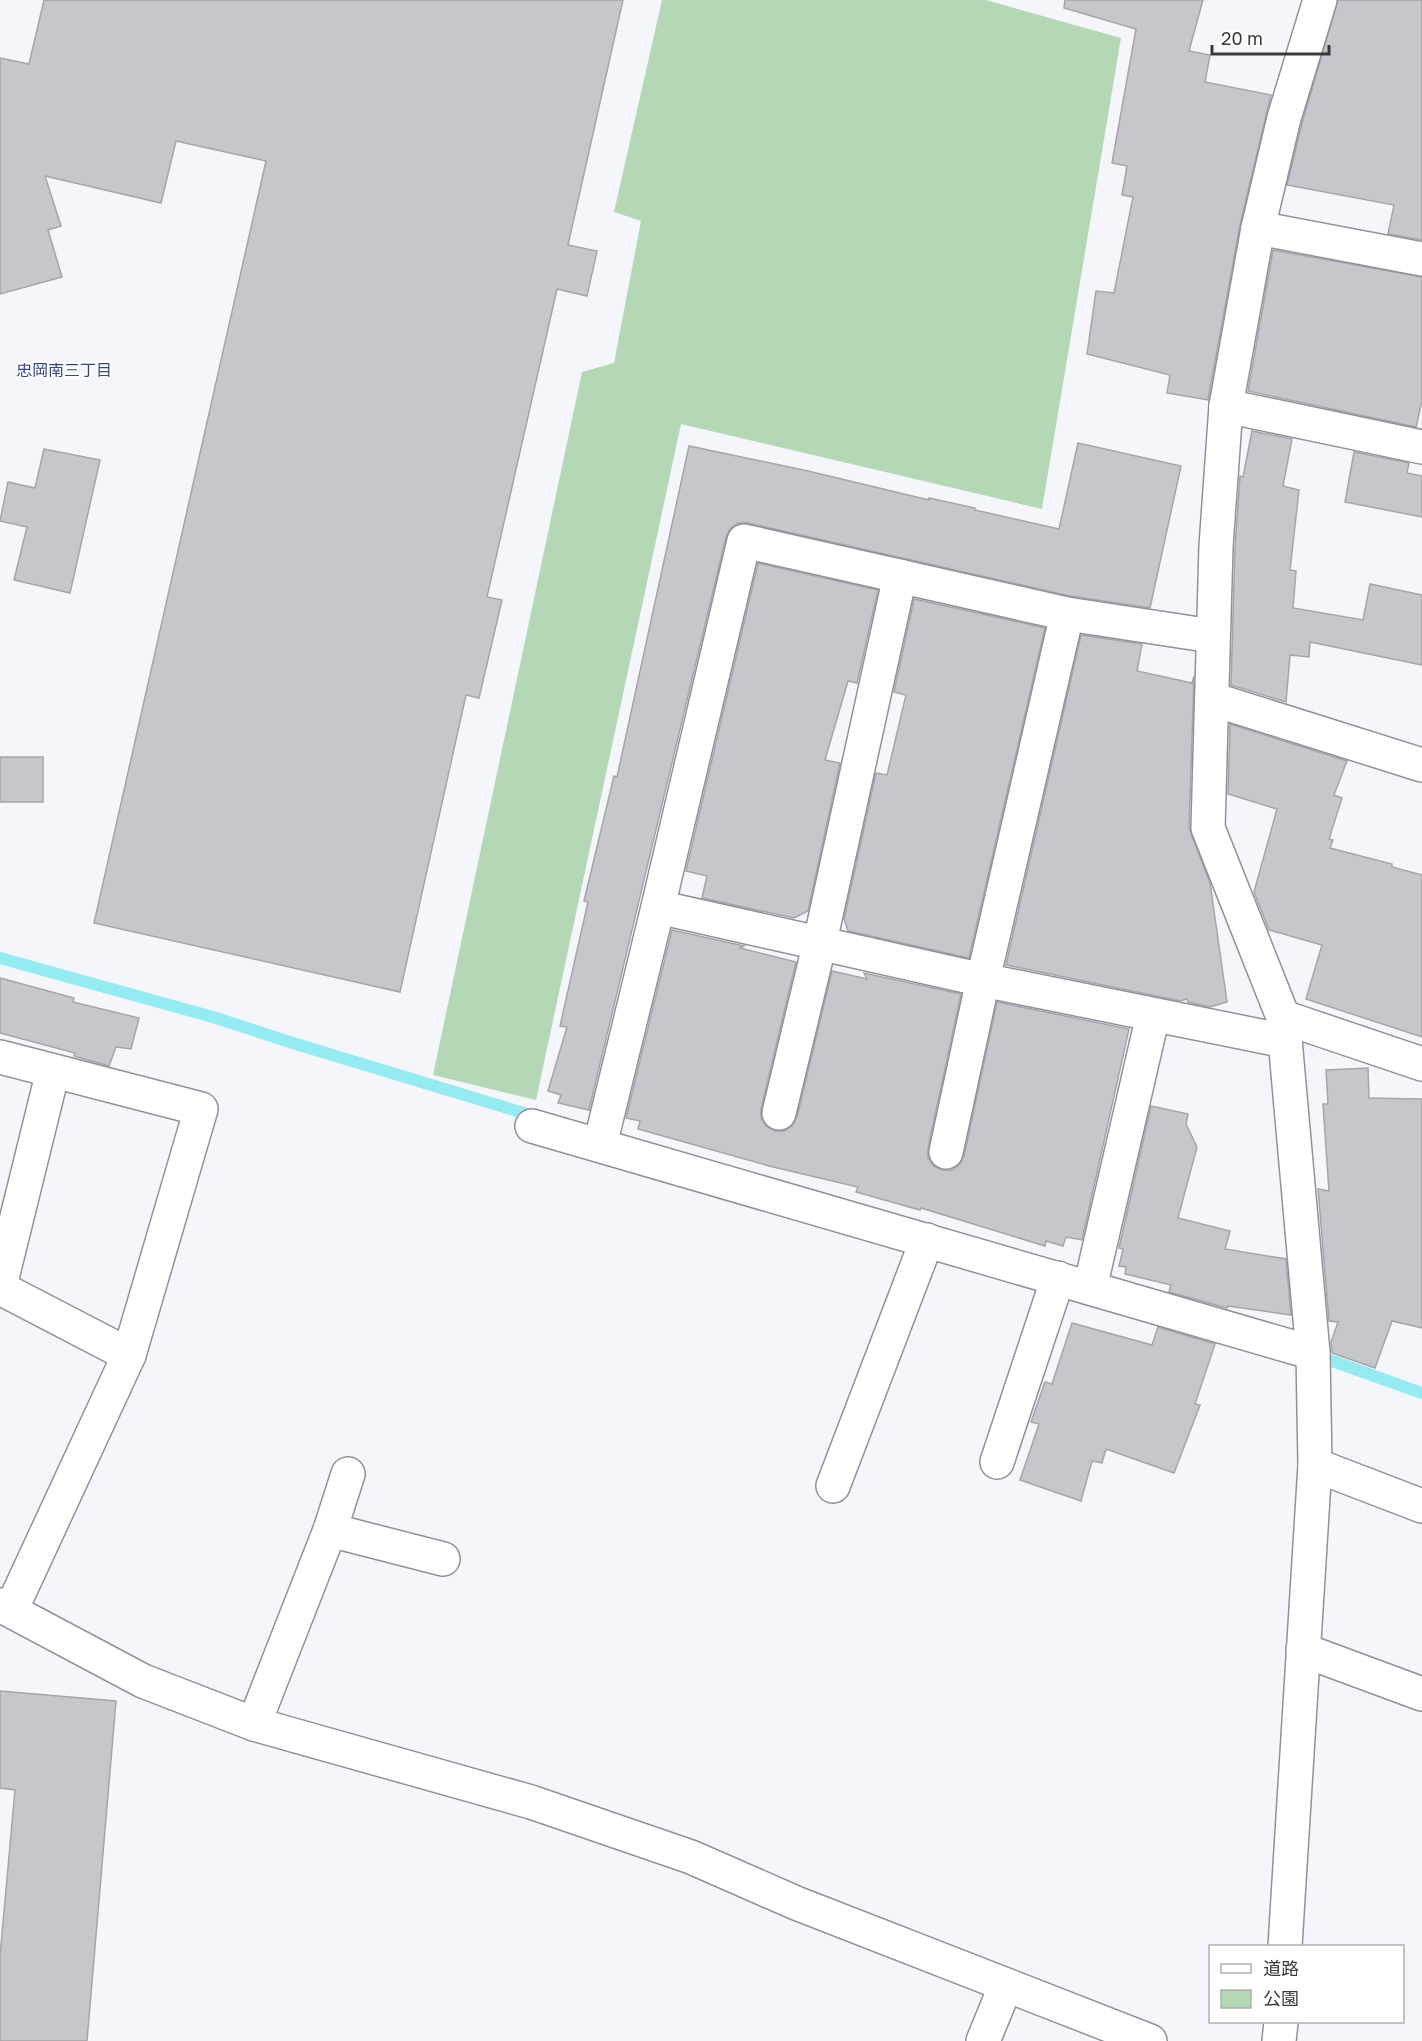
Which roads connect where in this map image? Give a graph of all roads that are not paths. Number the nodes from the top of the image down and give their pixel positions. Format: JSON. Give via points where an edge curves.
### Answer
{"nodes":[{"id":1,"x":1320,"y":0,"type":"edge"},
{"id":2,"x":1258,"y":228,"type":"junction"},
{"id":3,"x":1422,"y":259,"type":"edge"},
{"id":4,"x":1226,"y":406,"type":"junction"},
{"id":5,"x":1422,"y":447,"type":"edge"},
{"id":6,"x":900,"y":576,"type":"junction"},
{"id":7,"x":1067,"y":614,"type":"junction"},
{"id":8,"x":1212,"y":636,"type":"junction"},
{"id":9,"x":1212,"y":699,"type":"junction"},
{"id":10,"x":1422,"y":765,"type":"edge"},
{"id":11,"x":658,"y":907,"type":"junction"},
{"id":12,"x":820,"y":942,"type":"junction"},
{"id":13,"x":983,"y":980,"type":"junction"},
{"id":14,"x":1153,"y":1016,"type":"junction"},
{"id":15,"x":1284,"y":1029,"type":"junction"},
{"id":16,"x":0,"y":1057,"type":"edge"},
{"id":17,"x":1422,"y":1064,"type":"edge"},
{"id":18,"x":53,"y":1071,"type":"junction"},
{"id":19,"x":779,"y":1113,"type":"dead end"},
{"id":20,"x":532,"y":1126,"type":"dead end"},
{"id":21,"x":600,"y":1145,"type":"junction"},
{"id":22,"x":946,"y":1152,"type":"dead end"},
{"id":23,"x":927,"y":1240,"type":"junction"},
{"id":24,"x":1058,"y":1278,"type":"junction"},
{"id":25,"x":0,"y":1287,"type":"edge"},
{"id":26,"x":1090,"y":1288,"type":"junction"},
{"id":27,"x":1313,"y":1353,"type":"junction"},
{"id":28,"x":129,"y":1355,"type":"junction"},
{"id":29,"x":997,"y":1462,"type":"dead end"},
{"id":30,"x":1315,"y":1465,"type":"junction"},
{"id":31,"x":348,"y":1474,"type":"dead end"},
{"id":32,"x":833,"y":1486,"type":"dead end"},
{"id":33,"x":1422,"y":1506,"type":"edge"},
{"id":34,"x":330,"y":1530,"type":"junction"},
{"id":35,"x":443,"y":1559,"type":"dead end"},
{"id":36,"x":5,"y":1608,"type":"edge"},
{"id":37,"x":1303,"y":1650,"type":"junction"},
{"id":38,"x":1422,"y":1694,"type":"edge"},
{"id":39,"x":254,"y":1724,"type":"junction"},
{"id":40,"x":1285,"y":1945,"type":"edge"},
{"id":41,"x":1006,"y":1985,"type":"junction"},
{"id":42,"x":1281,"y":2023,"type":"edge"},
{"id":43,"x":983,"y":2041,"type":"edge"},
{"id":44,"x":1150,"y":2041,"type":"edge"},
{"id":45,"x":1279,"y":2041,"type":"edge"}],
"edges":[{"from":1,"to":2,"type":"street","via":[[1284,118]]},
{"from":2,"to":3,"type":"street"},
{"from":2,"to":4,"type":"street"},
{"from":4,"to":5,"type":"street"},
{"from":4,"to":8,"type":"street"},
{"from":6,"to":7,"type":"street"},
{"from":6,"to":11,"type":"street","via":[[744,541]]},
{"from":6,"to":12,"type":"street"},
{"from":7,"to":8,"type":"street"},
{"from":7,"to":13,"type":"street"},
{"from":8,"to":9,"type":"street"},
{"from":9,"to":10,"type":"street"},
{"from":9,"to":15,"type":"street","via":[[1208,828]]},
{"from":11,"to":12,"type":"street"},
{"from":11,"to":21,"type":"street"},
{"from":12,"to":13,"type":"street"},
{"from":12,"to":19,"type":"street"},
{"from":13,"to":14,"type":"street"},
{"from":13,"to":22,"type":"street"},
{"from":14,"to":15,"type":"street"},
{"from":14,"to":26,"type":"street"},
{"from":15,"to":17,"type":"street"},
{"from":15,"to":27,"type":"street"},
{"from":16,"to":18,"type":"street"},
{"from":18,"to":25,"type":"street"},
{"from":18,"to":28,"type":"street","via":[[201,1109]]},
{"from":20,"to":21,"type":"street"},
{"from":21,"to":23,"type":"street"},
{"from":23,"to":24,"type":"street"},
{"from":23,"to":32,"type":"street"},
{"from":24,"to":26,"type":"street"},
{"from":24,"to":29,"type":"street"},
{"from":25,"to":28,"type":"street"},
{"from":26,"to":27,"type":"street"},
{"from":27,"to":30,"type":"street"},
{"from":28,"to":36,"type":"street"},
{"from":30,"to":33,"type":"street"},
{"from":30,"to":37,"type":"street"},
{"from":31,"to":34,"type":"street"},
{"from":34,"to":35,"type":"street"},
{"from":34,"to":39,"type":"street"},
{"from":36,"to":39,"type":"street","via":[[143,1681]]},
{"from":37,"to":38,"type":"street"},
{"from":37,"to":40,"type":"street"},
{"from":39,"to":41,"type":"street","via":[[531,1802],[680,1854]]},
{"from":41,"to":43,"type":"street"},
{"from":41,"to":44,"type":"street"},
{"from":42,"to":45,"type":"street"}]}
